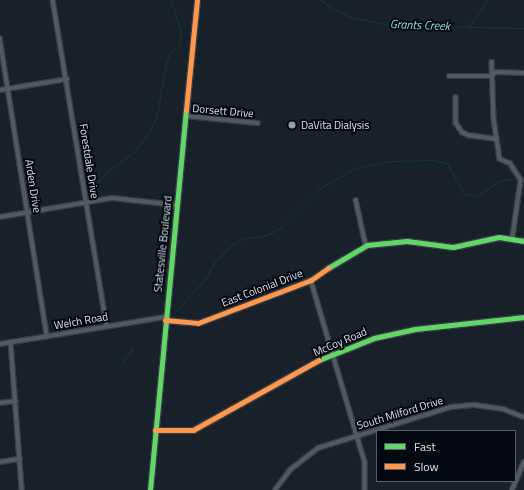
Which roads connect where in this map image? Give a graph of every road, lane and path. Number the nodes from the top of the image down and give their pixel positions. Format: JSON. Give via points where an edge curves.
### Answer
{"nodes":[{"id":1,"x":54,"y":0,"type":"edge"},
{"id":2,"x":197,"y":0,"type":"edge"},
{"id":3,"x":0,"y":38,"type":"edge"},
{"id":4,"x":492,"y":62,"type":"dead end"},
{"id":5,"x":524,"y":74,"type":"edge"},
{"id":6,"x":449,"y":76,"type":"dead end"},
{"id":7,"x":492,"y":76,"type":"junction"},
{"id":8,"x":67,"y":79,"type":"junction"},
{"id":9,"x":8,"y":89,"type":"junction"},
{"id":10,"x":0,"y":90,"type":"edge"},
{"id":11,"x":456,"y":97,"type":"dead end"},
{"id":12,"x":186,"y":116,"type":"junction"},
{"id":13,"x":258,"y":123,"type":"dead end"},
{"id":14,"x":497,"y":139,"type":"junction"},
{"id":15,"x":356,"y":200,"type":"dead end"},
{"id":16,"x":86,"y":202,"type":"junction"},
{"id":17,"x":177,"y":205,"type":"junction"},
{"id":18,"x":28,"y":212,"type":"junction"},
{"id":19,"x":0,"y":217,"type":"edge"},
{"id":20,"x":513,"y":237,"type":"junction"},
{"id":21,"x":524,"y":241,"type":"edge"},
{"id":22,"x":366,"y":245,"type":"junction"},
{"id":23,"x":311,"y":280,"type":"junction"},
{"id":24,"x":524,"y":317,"type":"edge"},
{"id":25,"x":165,"y":319,"type":"junction"},
{"id":26,"x":107,"y":326,"type":"junction"},
{"id":27,"x":47,"y":336,"type":"junction"},
{"id":28,"x":11,"y":342,"type":"junction"},
{"id":29,"x":0,"y":344,"type":"edge"},
{"id":30,"x":332,"y":353,"type":"junction"},
{"id":31,"x":16,"y":401,"type":"junction"},
{"id":32,"x":0,"y":404,"type":"edge"},
{"id":33,"x":524,"y":417,"type":"edge"},
{"id":34,"x":155,"y":430,"type":"junction"},
{"id":35,"x":357,"y":435,"type":"junction"},
{"id":36,"x":20,"y":459,"type":"junction"},
{"id":37,"x":0,"y":462,"type":"edge"},
{"id":38,"x":524,"y":462,"type":"edge"},
{"id":39,"x":516,"y":481,"type":"edge"},
{"id":40,"x":22,"y":490,"type":"edge"},
{"id":41,"x":150,"y":490,"type":"edge"},
{"id":42,"x":275,"y":490,"type":"edge"},
{"id":43,"x":365,"y":490,"type":"edge"}],
"edges":[{"from":1,"to":8,"type":"street","name":"Forestdale Drive"},
{"from":2,"to":12,"type":"street","name":"Statesville Boulevard"},
{"from":3,"to":9,"type":"street","name":"Arden Drive"},
{"from":4,"to":7,"type":"street"},
{"from":5,"to":7,"type":"street","via":[[496,72]]},
{"from":6,"to":7,"type":"street"},
{"from":7,"to":14,"type":"street"},
{"from":8,"to":9,"type":"street"},
{"from":8,"to":16,"type":"street","name":"Forestdale Drive"},
{"from":9,"to":10,"type":"street"},
{"from":9,"to":18,"type":"street","name":"Arden Drive"},
{"from":11,"to":14,"type":"street","via":[[456,123],[462,132]]},
{"from":12,"to":13,"type":"street","name":"Dorsett Drive"},
{"from":12,"to":17,"type":"street","name":"Statesville Boulevard"},
{"from":14,"to":20,"type":"street","via":[[500,159],[510,163],[521,180]]},
{"from":15,"to":22,"type":"street"},
{"from":16,"to":17,"type":"street","via":[[112,198]]},
{"from":16,"to":18,"type":"street"},
{"from":16,"to":26,"type":"street","name":"Forestdale Drive"},
{"from":17,"to":25,"type":"street","name":"Statesville Boulevard"},
{"from":18,"to":19,"type":"street"},
{"from":18,"to":27,"type":"street","name":"Arden Drive"},
{"from":20,"to":21,"type":"street","name":"East Colonial Drive"},
{"from":20,"to":22,"type":"street","name":"East Colonial Drive","via":[[486,238],[453,247],[407,240]]},
{"from":22,"to":23,"type":"street","name":"East Colonial Drive","via":[[348,254]]},
{"from":23,"to":25,"type":"street","name":"East Colonial Drive","via":[[198,323]]},
{"from":23,"to":30,"type":"street"},
{"from":24,"to":30,"type":"street","name":"McCoy Road","via":[[394,332]]},
{"from":25,"to":26,"type":"street","name":"Welch Road"},
{"from":25,"to":34,"type":"street","name":"Statesville Boulevard"},
{"from":26,"to":27,"type":"street","name":"Welch Road"},
{"from":27,"to":28,"type":"street","name":"Welch Road"},
{"from":28,"to":29,"type":"street","name":"Welch Road"},
{"from":28,"to":31,"type":"street"},
{"from":30,"to":34,"type":"street","name":"McCoy Road","via":[[193,430]]},
{"from":30,"to":35,"type":"street"},
{"from":31,"to":32,"type":"street"},
{"from":31,"to":36,"type":"street"},
{"from":33,"to":35,"type":"street","name":"South Milford Drive","via":[[503,409],[462,406]]},
{"from":34,"to":41,"type":"street","name":"Statesville Boulevard"},
{"from":35,"to":42,"type":"street","name":"South Milford Drive","via":[[318,448],[290,470]]},
{"from":35,"to":43,"type":"street","via":[[364,462]]},
{"from":36,"to":37,"type":"street"},
{"from":36,"to":40,"type":"street"},
{"from":38,"to":39,"type":"street"}]}
